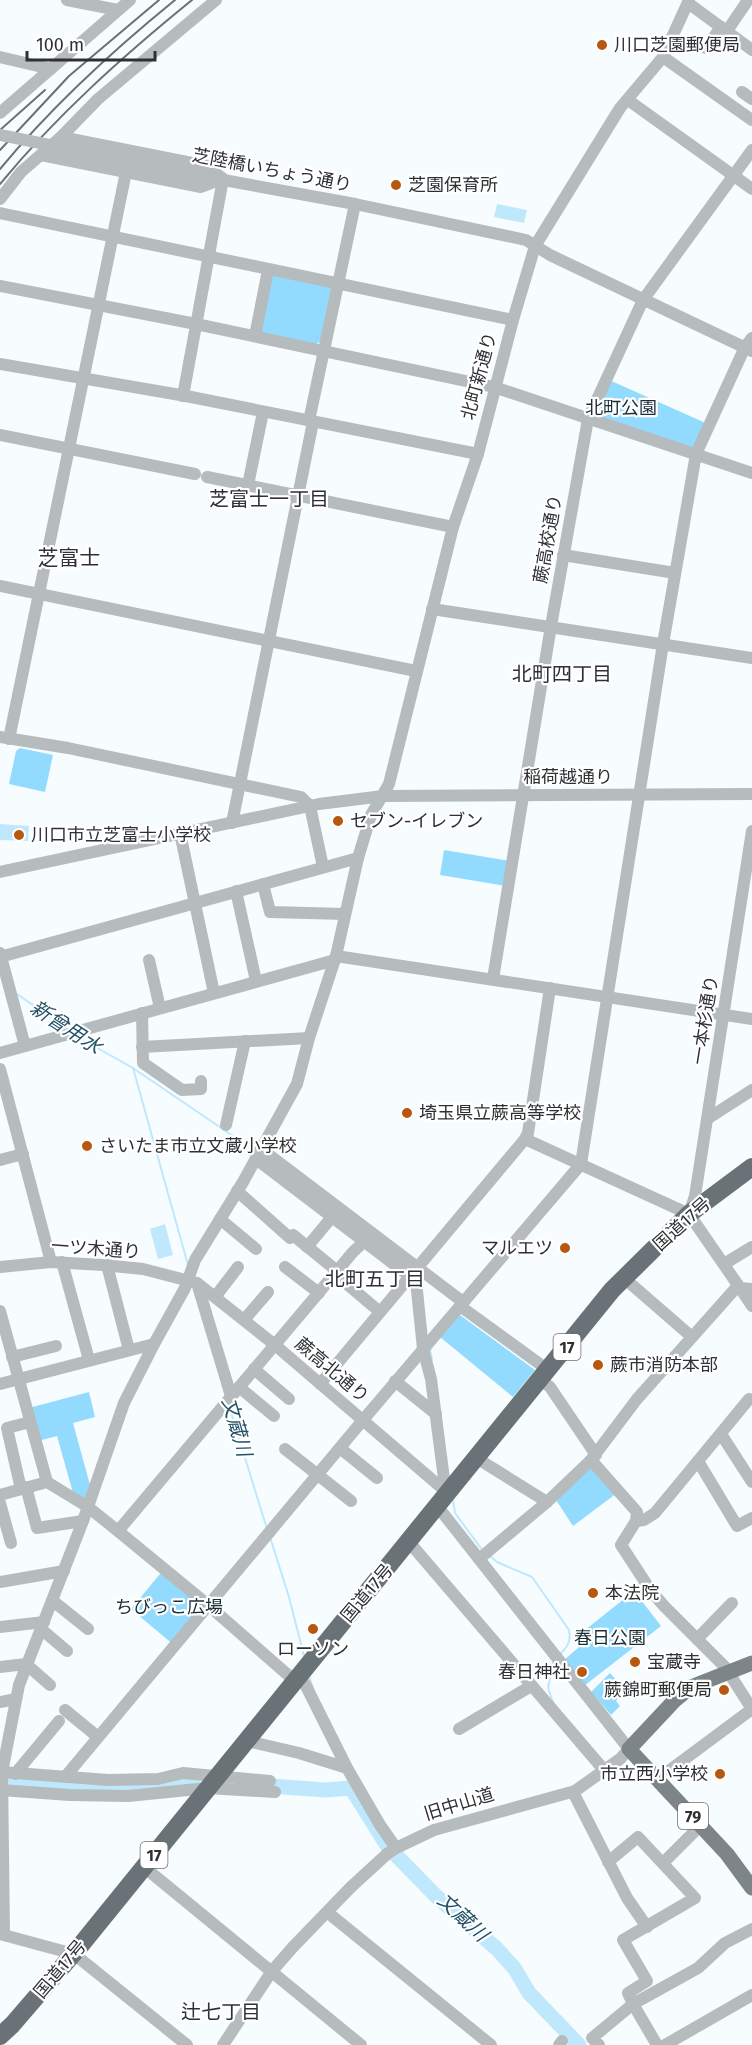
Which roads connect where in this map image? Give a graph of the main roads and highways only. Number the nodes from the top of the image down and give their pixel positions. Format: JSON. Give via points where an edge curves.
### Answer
{"nodes":[{"id":1,"x":750,"y":1172,"type":"edge"},
{"id":2,"x":752,"y":1663,"type":"edge"},
{"id":3,"x":752,"y":1888,"type":"edge"},
{"id":4,"x":0,"y":2036,"type":"edge"},
{"id":5,"x":5,"y":2045,"type":"edge"}],
"edges":[{"from":1,"to":4,"type":"highway","name":"国道17号","number":"17","via":[[689,1214],[612,1290],[74,1954]]},
{"from":2,"to":3,"type":"main road","name":"旧中山道","number":"79","via":[[691,1687],[629,1749],[727,1854]]},
{"from":4,"to":5,"type":"highway"}]}
